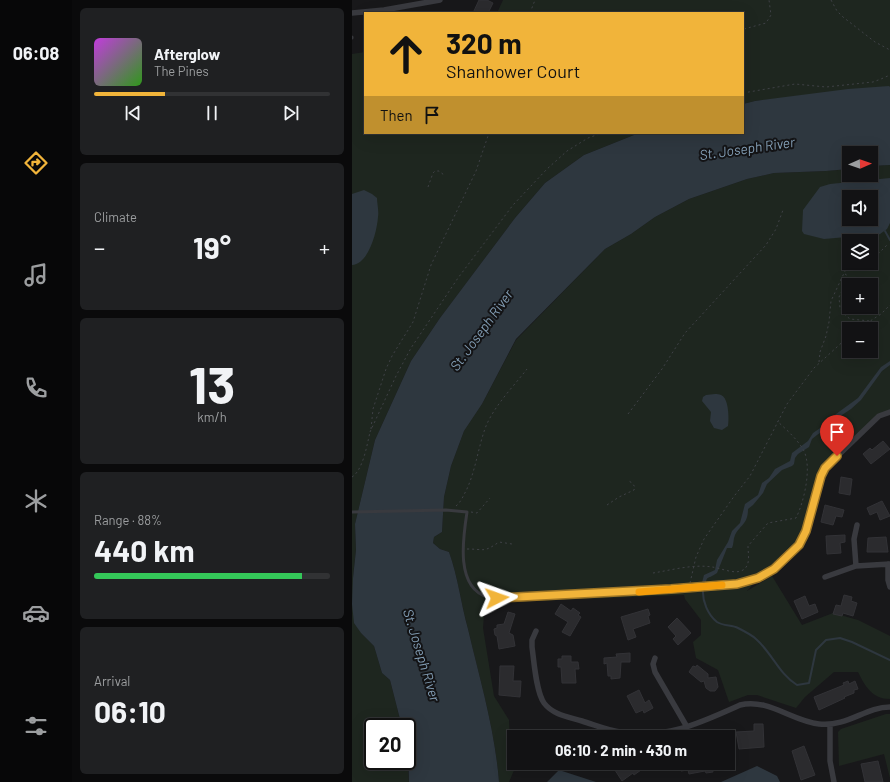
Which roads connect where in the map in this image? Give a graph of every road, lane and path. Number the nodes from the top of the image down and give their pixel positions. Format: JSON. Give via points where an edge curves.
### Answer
{"nodes":[{"id":1,"x":440,"y":0,"type":"edge"},
{"id":2,"x":535,"y":0,"type":"edge"},
{"id":3,"x":769,"y":0,"type":"edge"},
{"id":4,"x":831,"y":0,"type":"edge"},
{"id":5,"x":530,"y":12,"type":"edge"},
{"id":6,"x":352,"y":13,"type":"edge"},
{"id":7,"x":744,"y":29,"type":"edge"},
{"id":8,"x":889,"y":50,"type":"edge"},
{"id":9,"x":890,"y":53,"type":"edge"},
{"id":10,"x":890,"y":75,"type":"edge"},
{"id":11,"x":744,"y":93,"type":"edge"},
{"id":12,"x":489,"y":134,"type":"edge"},
{"id":13,"x":599,"y":134,"type":"edge"},
{"id":14,"x":444,"y":175,"type":"dead end"},
{"id":15,"x":428,"y":187,"type":"dead end"},
{"id":16,"x":782,"y":210,"type":"dead end"},
{"id":17,"x":887,"y":245,"type":"dead end"},
{"id":18,"x":878,"y":254,"type":"edge"},
{"id":19,"x":847,"y":270,"type":"edge"},
{"id":20,"x":844,"y":273,"type":"junction"},
{"id":21,"x":890,"y":305,"type":"edge"},
{"id":22,"x":870,"y":321,"type":"joint"},
{"id":23,"x":842,"y":342,"type":"edge"},
{"id":24,"x":819,"y":363,"type":"junction"},
{"id":25,"x":527,"y":369,"type":"dead end"},
{"id":26,"x":887,"y":413,"type":"edge"},
{"id":27,"x":628,"y":414,"type":"dead end"},
{"id":28,"x":777,"y":421,"type":"junction"},
{"id":29,"x":370,"y":432,"type":"junction"},
{"id":30,"x":352,"y":477,"type":"edge"},
{"id":31,"x":629,"y":481,"type":"dead end"},
{"id":32,"x":490,"y":498,"type":"dead end"},
{"id":33,"x":607,"y":504,"type":"dead end"},
{"id":34,"x":451,"y":510,"type":"junction"},
{"id":35,"x":352,"y":512,"type":"edge"},
{"id":36,"x":467,"y":512,"type":"junction"},
{"id":37,"x":857,"y":525,"type":"dead end"},
{"id":38,"x":512,"y":544,"type":"dead end"},
{"id":39,"x":464,"y":548,"type":"junction"},
{"id":40,"x":794,"y":550,"type":"joint"},
{"id":41,"x":889,"y":564,"type":"edge"},
{"id":42,"x":856,"y":566,"type":"junction"},
{"id":43,"x":693,"y":567,"type":"junction"},
{"id":44,"x":653,"y":573,"type":"dead end"},
{"id":45,"x":824,"y":577,"type":"dead end"},
{"id":46,"x":689,"y":588,"type":"junction"},
{"id":47,"x":890,"y":588,"type":"edge"},
{"id":48,"x":536,"y":631,"type":"dead end"},
{"id":49,"x":655,"y":658,"type":"dead end"},
{"id":50,"x":890,"y":707,"type":"edge"},
{"id":51,"x":830,"y":724,"type":"junction"},
{"id":52,"x":687,"y":727,"type":"junction"},
{"id":53,"x":834,"y":782,"type":"edge"}],
"edges":[{"from":1,"to":6,"type":"street"},
{"from":2,"to":5,"type":"path"},
{"from":3,"to":7,"type":"path","via":[[771,15],[766,23]]},
{"from":4,"to":8,"type":"path","via":[[837,11]]},
{"from":8,"to":9,"type":"path"},
{"from":10,"to":11,"type":"path","via":[[874,82],[826,87],[795,84]]},
{"from":12,"to":29,"type":"path","via":[[476,171],[431,265],[413,322],[386,368],[373,409]]},
{"from":13,"to":29,"type":"path","via":[[567,151],[513,205],[458,278],[411,348]]},
{"from":14,"to":15,"type":"path","via":[[435,171]]},
{"from":16,"to":27,"type":"path","via":[[776,229],[766,245],[685,333]]},
{"from":17,"to":18,"type":"path"},
{"from":19,"to":20,"type":"path"},
{"from":20,"to":22,"type":"path","via":[[848,280],[839,297],[840,308],[850,319]]},
{"from":20,"to":24,"type":"path","via":[[831,301],[829,322]]},
{"from":21,"to":22,"type":"path"},
{"from":23,"to":24,"type":"path"},
{"from":24,"to":28,"type":"path"},
{"from":25,"to":34,"type":"path","via":[[492,415],[482,437],[472,478],[459,504]]},
{"from":26,"to":40,"type":"street","via":[[879,416],[825,468],[806,531]]},
{"from":28,"to":43,"type":"path","via":[[750,476],[704,539]]},
{"from":28,"to":43,"type":"path","via":[[805,453],[806,482],[796,518],[768,523],[748,546],[747,565],[742,570]]},
{"from":29,"to":30,"type":"path","via":[[361,464]]},
{"from":31,"to":33,"type":"path","via":[[635,487],[634,490]]},
{"from":32,"to":36,"type":"path","via":[[477,513]]},
{"from":34,"to":35,"type":"lane"},
{"from":34,"to":36,"type":"lane"},
{"from":36,"to":39,"type":"lane"},
{"from":37,"to":42,"type":"street","via":[[854,539]]},
{"from":38,"to":39,"type":"path","via":[[499,542],[484,550]]},
{"from":39,"to":46,"type":"lane","via":[[465,569],[471,587],[488,598]]},
{"from":40,"to":46,"type":"lane","via":[[774,569],[758,578],[737,584]]},
{"from":41,"to":42,"type":"street"},
{"from":41,"to":47,"type":"street"},
{"from":42,"to":45,"type":"street"},
{"from":43,"to":44,"type":"path"},
{"from":43,"to":46,"type":"path"},
{"from":48,"to":52,"type":"street","via":[[532,647],[539,692],[543,702],[555,712],[626,733],[665,733]]},
{"from":49,"to":52,"type":"street","via":[[655,672]]},
{"from":50,"to":51,"type":"street","via":[[878,708],[846,722]]},
{"from":51,"to":52,"type":"street","via":[[812,722],[761,704],[748,703]]},
{"from":51,"to":53,"type":"street","via":[[831,768]]}]}
